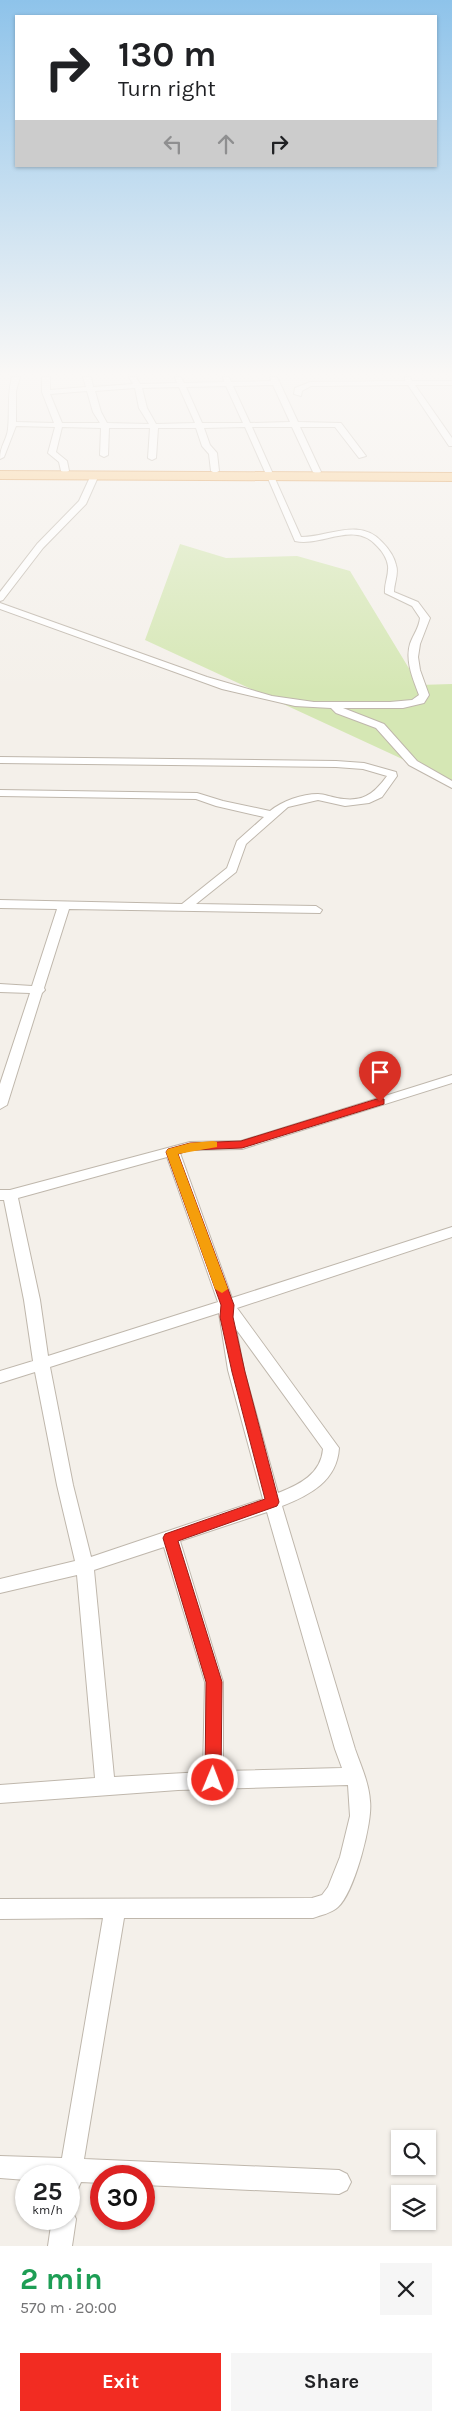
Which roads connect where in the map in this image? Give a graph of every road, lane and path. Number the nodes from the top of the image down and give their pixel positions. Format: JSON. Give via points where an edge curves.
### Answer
{"nodes":[{"id":1,"x":91,"y":482,"type":"edge"},
{"id":2,"x":273,"y":482,"type":"edge"},
{"id":3,"x":0,"y":598,"type":"edge"},
{"id":4,"x":0,"y":606,"type":"edge"},
{"id":5,"x":334,"y":705,"type":"junction"},
{"id":6,"x":0,"y":760,"type":"edge"},
{"id":7,"x":452,"y":785,"type":"edge"},
{"id":8,"x":0,"y":792,"type":"edge"},
{"id":9,"x":273,"y":815,"type":"junction"},
{"id":10,"x":0,"y":904,"type":"edge"},
{"id":11,"x":64,"y":906,"type":"junction"},
{"id":12,"x":184,"y":908,"type":"junction"},
{"id":13,"x":316,"y":910,"type":"dead end"},
{"id":14,"x":0,"y":988,"type":"edge"},
{"id":15,"x":38,"y":990,"type":"junction"},
{"id":16,"x":452,"y":1079,"type":"edge"},
{"id":17,"x":0,"y":1105,"type":"edge"},
{"id":18,"x":172,"y":1152,"type":"junction"},
{"id":19,"x":5,"y":1195,"type":"edge"},
{"id":20,"x":452,"y":1232,"type":"edge"},
{"id":21,"x":227,"y":1305,"type":"junction"},
{"id":22,"x":41,"y":1364,"type":"junction"},
{"id":23,"x":0,"y":1377,"type":"edge"},
{"id":24,"x":272,"y":1502,"type":"junction"},
{"id":25,"x":170,"y":1538,"type":"junction"},
{"id":26,"x":85,"y":1568,"type":"junction"},
{"id":27,"x":0,"y":1586,"type":"edge"},
{"id":28,"x":355,"y":1776,"type":"junction"},
{"id":29,"x":213,"y":1780,"type":"junction"},
{"id":30,"x":105,"y":1786,"type":"junction"},
{"id":31,"x":0,"y":1794,"type":"edge"},
{"id":32,"x":0,"y":1909,"type":"edge"},
{"id":33,"x":116,"y":1909,"type":"junction"},
{"id":34,"x":72,"y":2165,"type":"edge"},
{"id":35,"x":0,"y":2167,"type":"edge"},
{"id":36,"x":15,"y":2169,"type":"edge"},
{"id":37,"x":80,"y":2177,"type":"edge"},
{"id":38,"x":339,"y":2182,"type":"dead end"},
{"id":39,"x":62,"y":2230,"type":"edge"},
{"id":40,"x":60,"y":2246,"type":"edge"}],
"edges":[{"from":1,"to":3,"type":"street","via":[[86,498],[40,546]]},
{"from":2,"to":5,"type":"street","via":[[298,538],[349,530],[362,531],[380,542],[391,561],[390,593],[415,604],[425,618],[414,648],[416,672],[424,698],[412,704]]},
{"from":4,"to":5,"type":"street","via":[[213,683],[296,703]]},
{"from":5,"to":7,"type":"street","via":[[340,711],[380,726],[413,763]]},
{"from":6,"to":9,"type":"street","via":[[336,764],[364,766],[392,774],[378,795],[365,801],[345,803],[311,798],[291,801]]},
{"from":8,"to":9,"type":"street","via":[[197,796]]},
{"from":9,"to":12,"type":"street","via":[[241,843],[232,870]]},
{"from":10,"to":11,"type":"street"},
{"from":11,"to":12,"type":"street"},
{"from":11,"to":15,"type":"street"},
{"from":12,"to":13,"type":"street"},
{"from":14,"to":15,"type":"street"},
{"from":15,"to":17,"type":"street"},
{"from":16,"to":18,"type":"street","via":[[249,1143],[190,1146]]},
{"from":18,"to":19,"type":"street"},
{"from":18,"to":21,"type":"street"},
{"from":19,"to":22,"type":"street","via":[[32,1300]]},
{"from":20,"to":21,"type":"street"},
{"from":21,"to":22,"type":"street"},
{"from":21,"to":24,"type":"street","via":[[238,1372]]},
{"from":21,"to":24,"type":"street","via":[[331,1448],[331,1460],[323,1474],[310,1486]]},
{"from":22,"to":23,"type":"street"},
{"from":22,"to":26,"type":"street"},
{"from":24,"to":25,"type":"street"},
{"from":24,"to":28,"type":"street"},
{"from":25,"to":26,"type":"street"},
{"from":25,"to":29,"type":"street","via":[[214,1682]]},
{"from":26,"to":27,"type":"street"},
{"from":26,"to":30,"type":"street"},
{"from":28,"to":29,"type":"street"},
{"from":28,"to":33,"type":"street","via":[[361,1807],[359,1827],[332,1900],[313,1908]]},
{"from":29,"to":30,"type":"street"},
{"from":30,"to":31,"type":"street"},
{"from":32,"to":33,"type":"street"},
{"from":33,"to":34,"type":"street"},
{"from":35,"to":36,"type":"street"},
{"from":37,"to":38,"type":"street"},
{"from":39,"to":40,"type":"street"}]}
